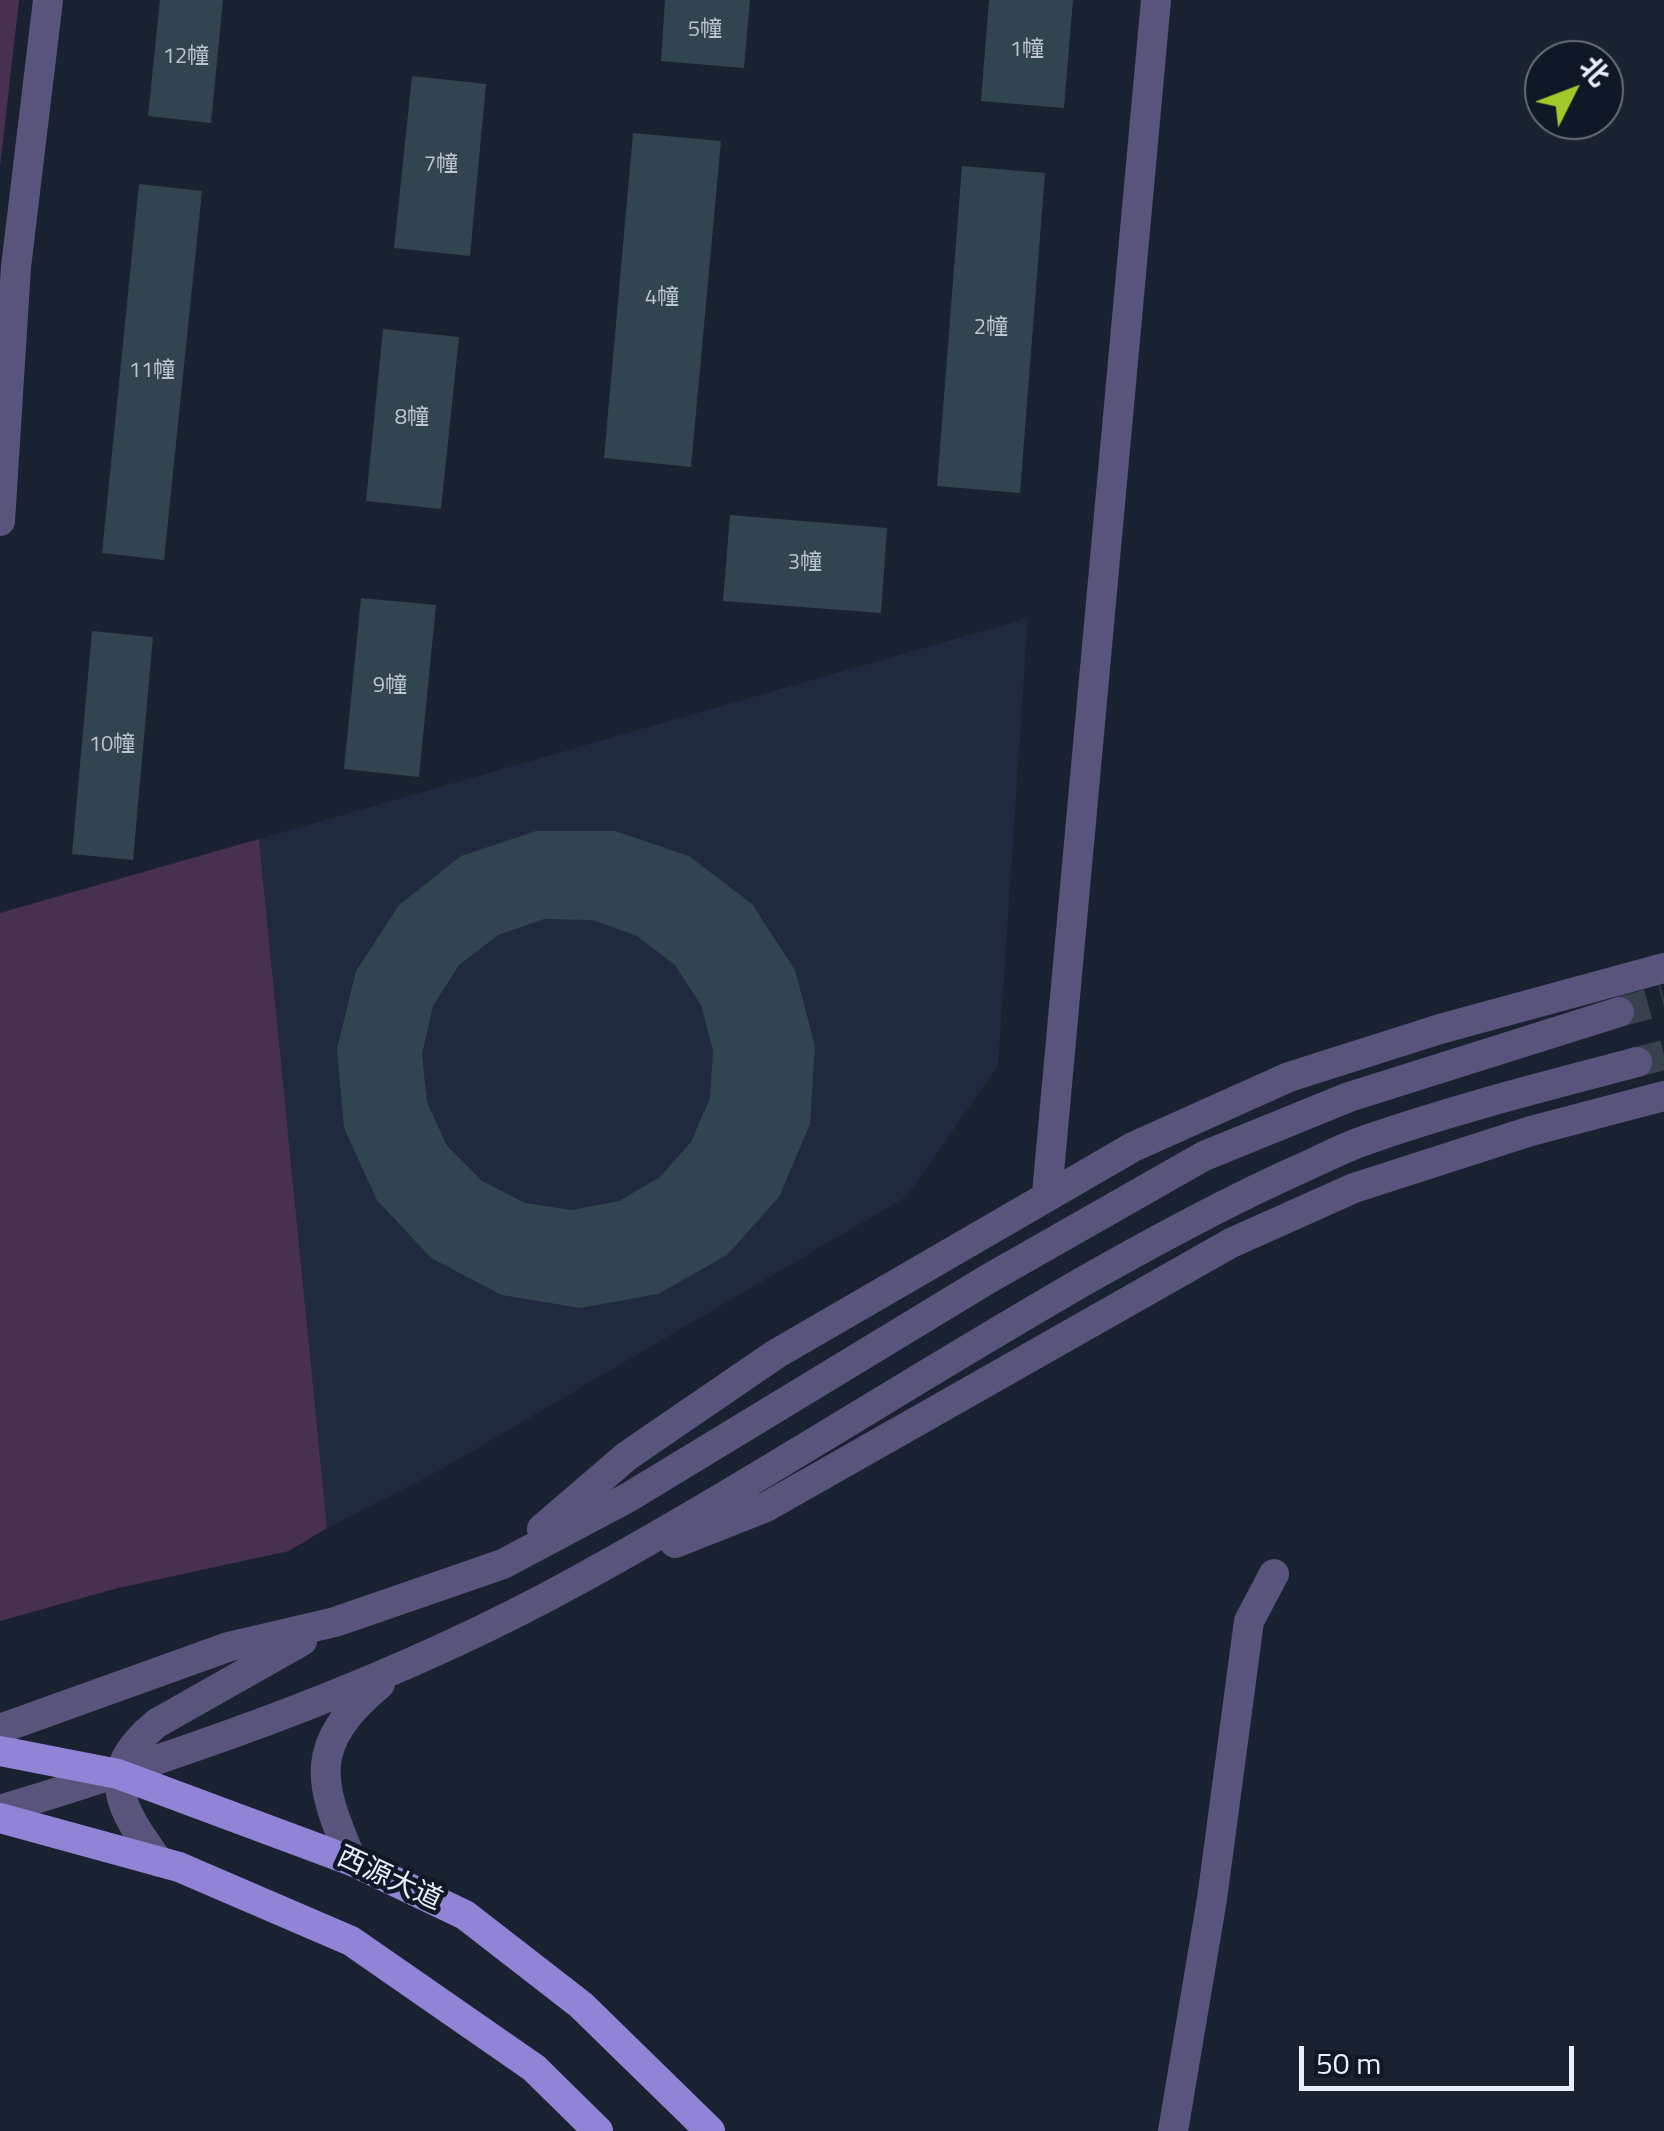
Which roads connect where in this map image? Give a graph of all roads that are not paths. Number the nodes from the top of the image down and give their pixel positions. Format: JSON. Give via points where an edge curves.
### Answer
{"nodes":[{"id":1,"x":48,"y":0,"type":"edge"},
{"id":2,"x":1156,"y":0,"type":"edge"},
{"id":3,"x":0,"y":521,"type":"edge"},
{"id":4,"x":1664,"y":968,"type":"edge"},
{"id":5,"x":1619,"y":1012,"type":"tunnel mouth"},
{"id":6,"x":1637,"y":1062,"type":"tunnel mouth"},
{"id":7,"x":1664,"y":1096,"type":"edge"},
{"id":8,"x":1047,"y":1194,"type":"junction"},
{"id":9,"x":503,"y":1564,"type":"junction"},
{"id":10,"x":1274,"y":1574,"type":"dead end"},
{"id":11,"x":579,"y":1580,"type":"junction"},
{"id":12,"x":335,"y":1622,"type":"junction"},
{"id":13,"x":396,"y":1671,"type":"junction"},
{"id":14,"x":0,"y":1729,"type":"edge"},
{"id":15,"x":0,"y":1750,"type":"edge"},
{"id":16,"x":118,"y":1774,"type":"junction"},
{"id":17,"x":0,"y":1810,"type":"edge"},
{"id":18,"x":0,"y":1818,"type":"edge"},
{"id":19,"x":352,"y":1861,"type":"junction"},
{"id":20,"x":159,"y":1862,"type":"junction"},
{"id":21,"x":598,"y":2131,"type":"edge"},
{"id":22,"x":710,"y":2131,"type":"edge"},
{"id":23,"x":1173,"y":2131,"type":"edge"}],
"edges":[{"from":1,"to":3,"type":"street","via":[[16,267]]},
{"from":2,"to":8,"type":"street"},
{"from":4,"to":8,"type":"street","via":[[1290,1076]]},
{"from":5,"to":9,"type":"street","via":[[1350,1096],[1204,1156],[629,1498]]},
{"from":6,"to":11,"type":"street","via":[[1364,1140],[1211,1209]]},
{"from":7,"to":11,"type":"street","via":[[1354,1188],[1231,1242],[766,1507]]},
{"from":8,"to":9,"type":"street","via":[[761,1364],[627,1456]]},
{"from":9,"to":12,"type":"street"},
{"from":10,"to":23,"type":"street","via":[[1248,1621]]},
{"from":11,"to":13,"type":"street"},
{"from":12,"to":14,"type":"street","via":[[228,1647]]},
{"from":12,"to":16,"type":"street","via":[[157,1723],[138,1738]]},
{"from":13,"to":16,"type":"street"},
{"from":13,"to":19,"type":"street","via":[[338,1726],[326,1756],[330,1810]]},
{"from":15,"to":16,"type":"main road","name":"西源大道"},
{"from":16,"to":17,"type":"street"},
{"from":16,"to":19,"type":"main road","name":"西源大道"},
{"from":16,"to":20,"type":"street","via":[[121,1799]]},
{"from":18,"to":20,"type":"main road"},
{"from":19,"to":22,"type":"main road","name":"西源大道","via":[[465,1915],[581,2005]]},
{"from":20,"to":21,"type":"main road","via":[[351,1942],[534,2068]]}]}
